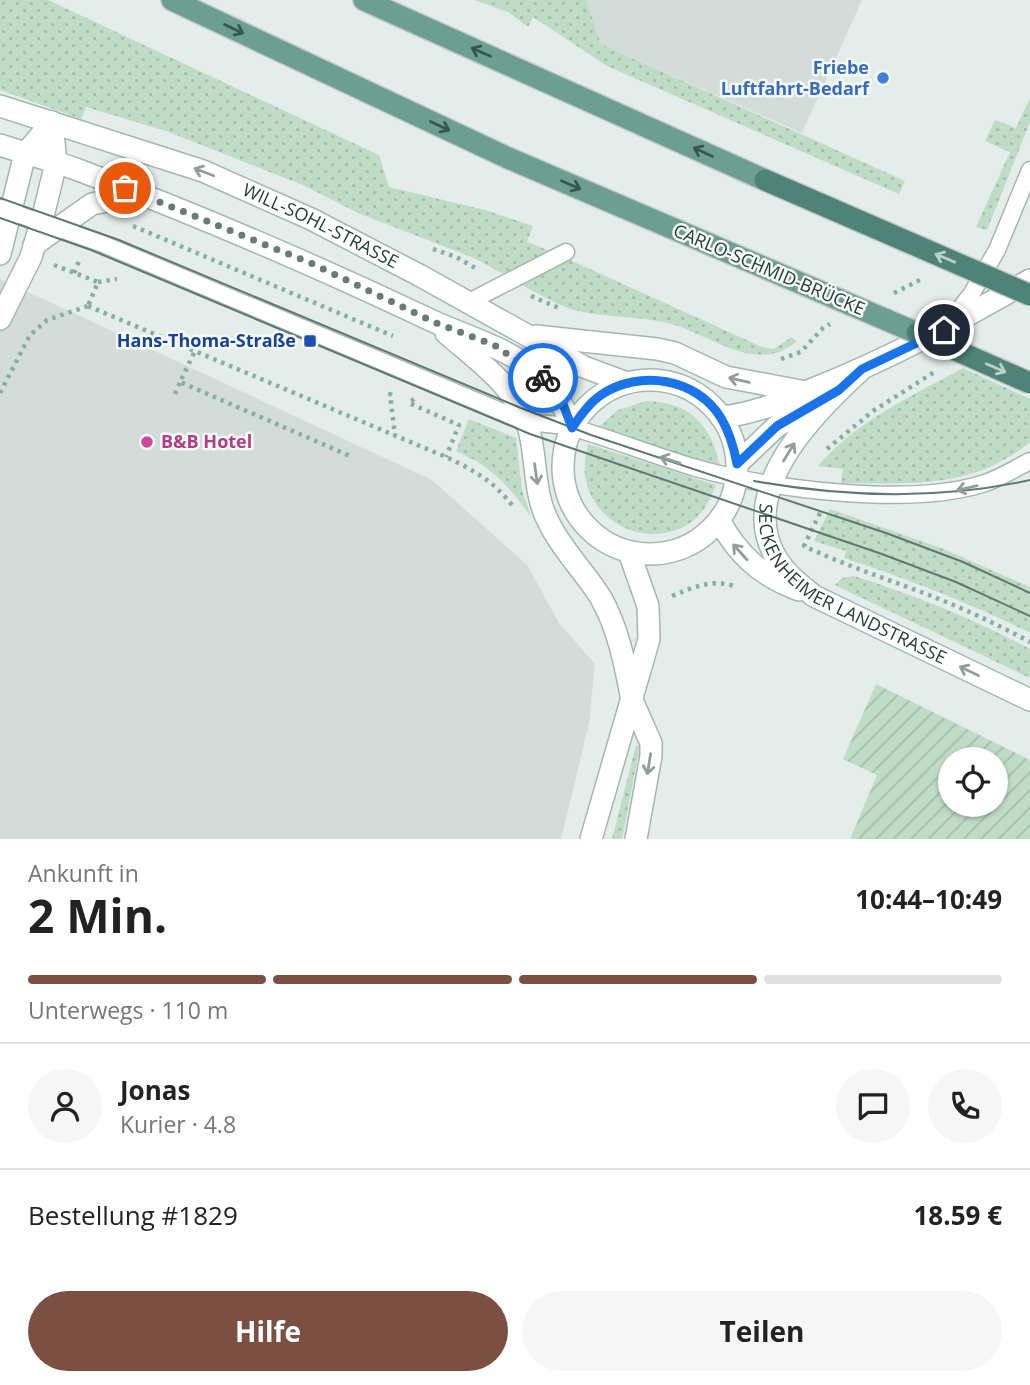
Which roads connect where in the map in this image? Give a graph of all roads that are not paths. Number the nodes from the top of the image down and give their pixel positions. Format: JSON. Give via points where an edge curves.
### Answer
{"nodes":[{"id":1,"x":172,"y":0,"type":"edge"},
{"id":2,"x":364,"y":0,"type":"edge"},
{"id":3,"x":0,"y":106,"type":"edge"},
{"id":4,"x":52,"y":122,"type":"junction"},
{"id":5,"x":0,"y":145,"type":"edge"},
{"id":6,"x":25,"y":154,"type":"junction"},
{"id":7,"x":56,"y":163,"type":"junction"},
{"id":8,"x":1030,"y":170,"type":"edge"},
{"id":9,"x":765,"y":180,"type":"joint"},
{"id":10,"x":141,"y":194,"type":"junction"},
{"id":11,"x":5,"y":210,"type":"edge"},
{"id":12,"x":50,"y":225,"type":"junction"},
{"id":13,"x":566,"y":252,"type":"dead end"},
{"id":14,"x":0,"y":254,"type":"edge"},
{"id":15,"x":1030,"y":280,"type":"edge"},
{"id":16,"x":1030,"y":295,"type":"edge"},
{"id":17,"x":469,"y":302,"type":"junction"},
{"id":18,"x":0,"y":319,"type":"edge"},
{"id":19,"x":434,"y":322,"type":"junction"},
{"id":20,"x":944,"y":330,"type":"junction"},
{"id":21,"x":917,"y":333,"type":"joint"},
{"id":22,"x":525,"y":335,"type":"junction"},
{"id":23,"x":862,"y":369,"type":"junction"},
{"id":24,"x":627,"y":383,"type":"junction"},
{"id":25,"x":1030,"y":383,"type":"edge"},
{"id":26,"x":839,"y":390,"type":"junction"},
{"id":27,"x":806,"y":392,"type":"junction"},
{"id":28,"x":721,"y":418,"type":"junction"},
{"id":29,"x":526,"y":422,"type":"junction"},
{"id":30,"x":572,"y":428,"type":"junction"},
{"id":31,"x":1030,"y":461,"type":"edge"},
{"id":32,"x":736,"y":471,"type":"junction"},
{"id":33,"x":771,"y":484,"type":"junction"},
{"id":34,"x":719,"y":520,"type":"junction"},
{"id":35,"x":629,"y":552,"type":"junction"},
{"id":36,"x":814,"y":596,"type":"junction"},
{"id":37,"x":632,"y":700,"type":"junction"},
{"id":38,"x":1030,"y":700,"type":"edge"},
{"id":39,"x":591,"y":839,"type":"edge"},
{"id":40,"x":636,"y":839,"type":"edge"}],
"edges":[{"from":1,"to":21,"type":"main road","name":"CARLO-SCHMID-BRÜCKE","one_way":true,"bridge":true,"via":[[508,158]]},
{"from":9,"to":2,"type":"main road","one_way":true},
{"from":3,"to":4,"type":"main road","name":"WILL-SOHL-STRASSE"},
{"from":4,"to":6,"type":"main road"},
{"from":4,"to":7,"type":"main road"},
{"from":17,"to":4,"type":"main road","name":"WILL-SOHL-STRASSE","one_way":true,"via":[[311,219],[203,171]]},
{"from":5,"to":6,"type":"main road","name":"WILL-SOHL-STRASSE"},
{"from":6,"to":7,"type":"main road","name":"WILL-SOHL-STRASSE"},
{"from":6,"to":11,"type":"main road"},
{"from":7,"to":10,"type":"main road","name":"WILL-SOHL-STRASSE"},
{"from":7,"to":12,"type":"main road"},
{"from":8,"to":20,"type":"lane","via":[[997,250]]},
{"from":16,"to":9,"type":"highway","one_way":true,"bridge":true},
{"from":10,"to":12,"type":"main road","via":[[92,204]]},
{"from":10,"to":19,"type":"main road","name":"WILL-SOHL-STRASSE","via":[[313,264]]},
{"from":11,"to":12,"type":"lane"},
{"from":11,"to":14,"type":"main road"},
{"from":12,"to":18,"type":"main road","via":[[34,245]]},
{"from":12,"to":29,"type":"lane"},
{"from":13,"to":17,"type":"lane"},
{"from":15,"to":20,"type":"main road","name":"SECKENHEIMER LANDSTRASSE"},
{"from":17,"to":22,"type":"main road","name":"WILL-SOHL-STRASSE"},
{"from":19,"to":29,"type":"main road","via":[[512,393]]},
{"from":19,"to":30,"type":"main road","name":"WILL-SOHL-STRASSE","via":[[494,345],[540,374],[563,404]]},
{"from":20,"to":23,"type":"main road","name":"SECKENHEIMER LANDSTRASSE"},
{"from":21,"to":25,"type":"highway","name":"CARLO-SCHMID-BRÜCKE","one_way":true,"bridge":true},
{"from":22,"to":24,"type":"main road","name":"WILL-SOHL-STRASSE","via":[[584,367]]},
{"from":27,"to":22,"type":"main road","one_way":true,"via":[[726,377],[657,349]]},
{"from":23,"to":26,"type":"main road","name":"SECKENHEIMER LANDSTRASSE"},
{"from":23,"to":27,"type":"main road","name":"SECKENHEIMER LANDSTRASSE"},
{"from":24,"to":28,"type":"main road","name":"SECKENHEIMER LANDSTRASSE","via":[[672,383],[700,396]]},
{"from":24,"to":30,"type":"main road","name":"SECKENHEIMER LANDSTRASSE","via":[[601,395]]},
{"from":26,"to":32,"type":"main road","name":"SECKENHEIMER LANDSTRASSE","via":[[777,426]]},
{"from":33,"to":26,"type":"main road","name":"SECKENHEIMER LANDSTRASSE","one_way":true,"via":[[793,445]]},
{"from":27,"to":28,"type":"main road","name":"SECKENHEIMER LANDSTRASSE","via":[[767,408]]},
{"from":28,"to":32,"type":"main road","name":"SECKENHEIMER LANDSTRASSE","via":[[732,440]]},
{"from":29,"to":30,"type":"lane"},
{"from":29,"to":37,"type":"main road","one_way":true,"via":[[539,498],[549,524],[612,619]]},
{"from":32,"to":30,"type":"lane","one_way":true,"via":[[662,458]]},
{"from":30,"to":35,"type":"main road","name":"SECKENHEIMER LANDSTRASSE","via":[[563,466],[571,503],[594,534]]},
{"from":31,"to":33,"type":"lane","one_way":true,"via":[[982,484],[955,491],[885,494]]},
{"from":32,"to":33,"type":"lane"},
{"from":32,"to":34,"type":"main road","name":"SECKENHEIMER LANDSTRASSE","via":[[730,502]]},
{"from":33,"to":36,"type":"main road","name":"SECKENHEIMER LANDSTRASSE","via":[[766,530],[773,552]]},
{"from":34,"to":35,"type":"main road","name":"SECKENHEIMER LANDSTRASSE","via":[[688,545],[669,552]]},
{"from":36,"to":34,"type":"main road","one_way":true,"via":[[776,582],[751,564]]},
{"from":35,"to":37,"type":"main road","via":[[648,606],[649,639]]},
{"from":38,"to":36,"type":"main road","name":"SECKENHEIMER LANDSTRASSE","one_way":true},
{"from":37,"to":39,"type":"main road"},
{"from":37,"to":40,"type":"main road","one_way":true,"via":[[651,743]]}]}
